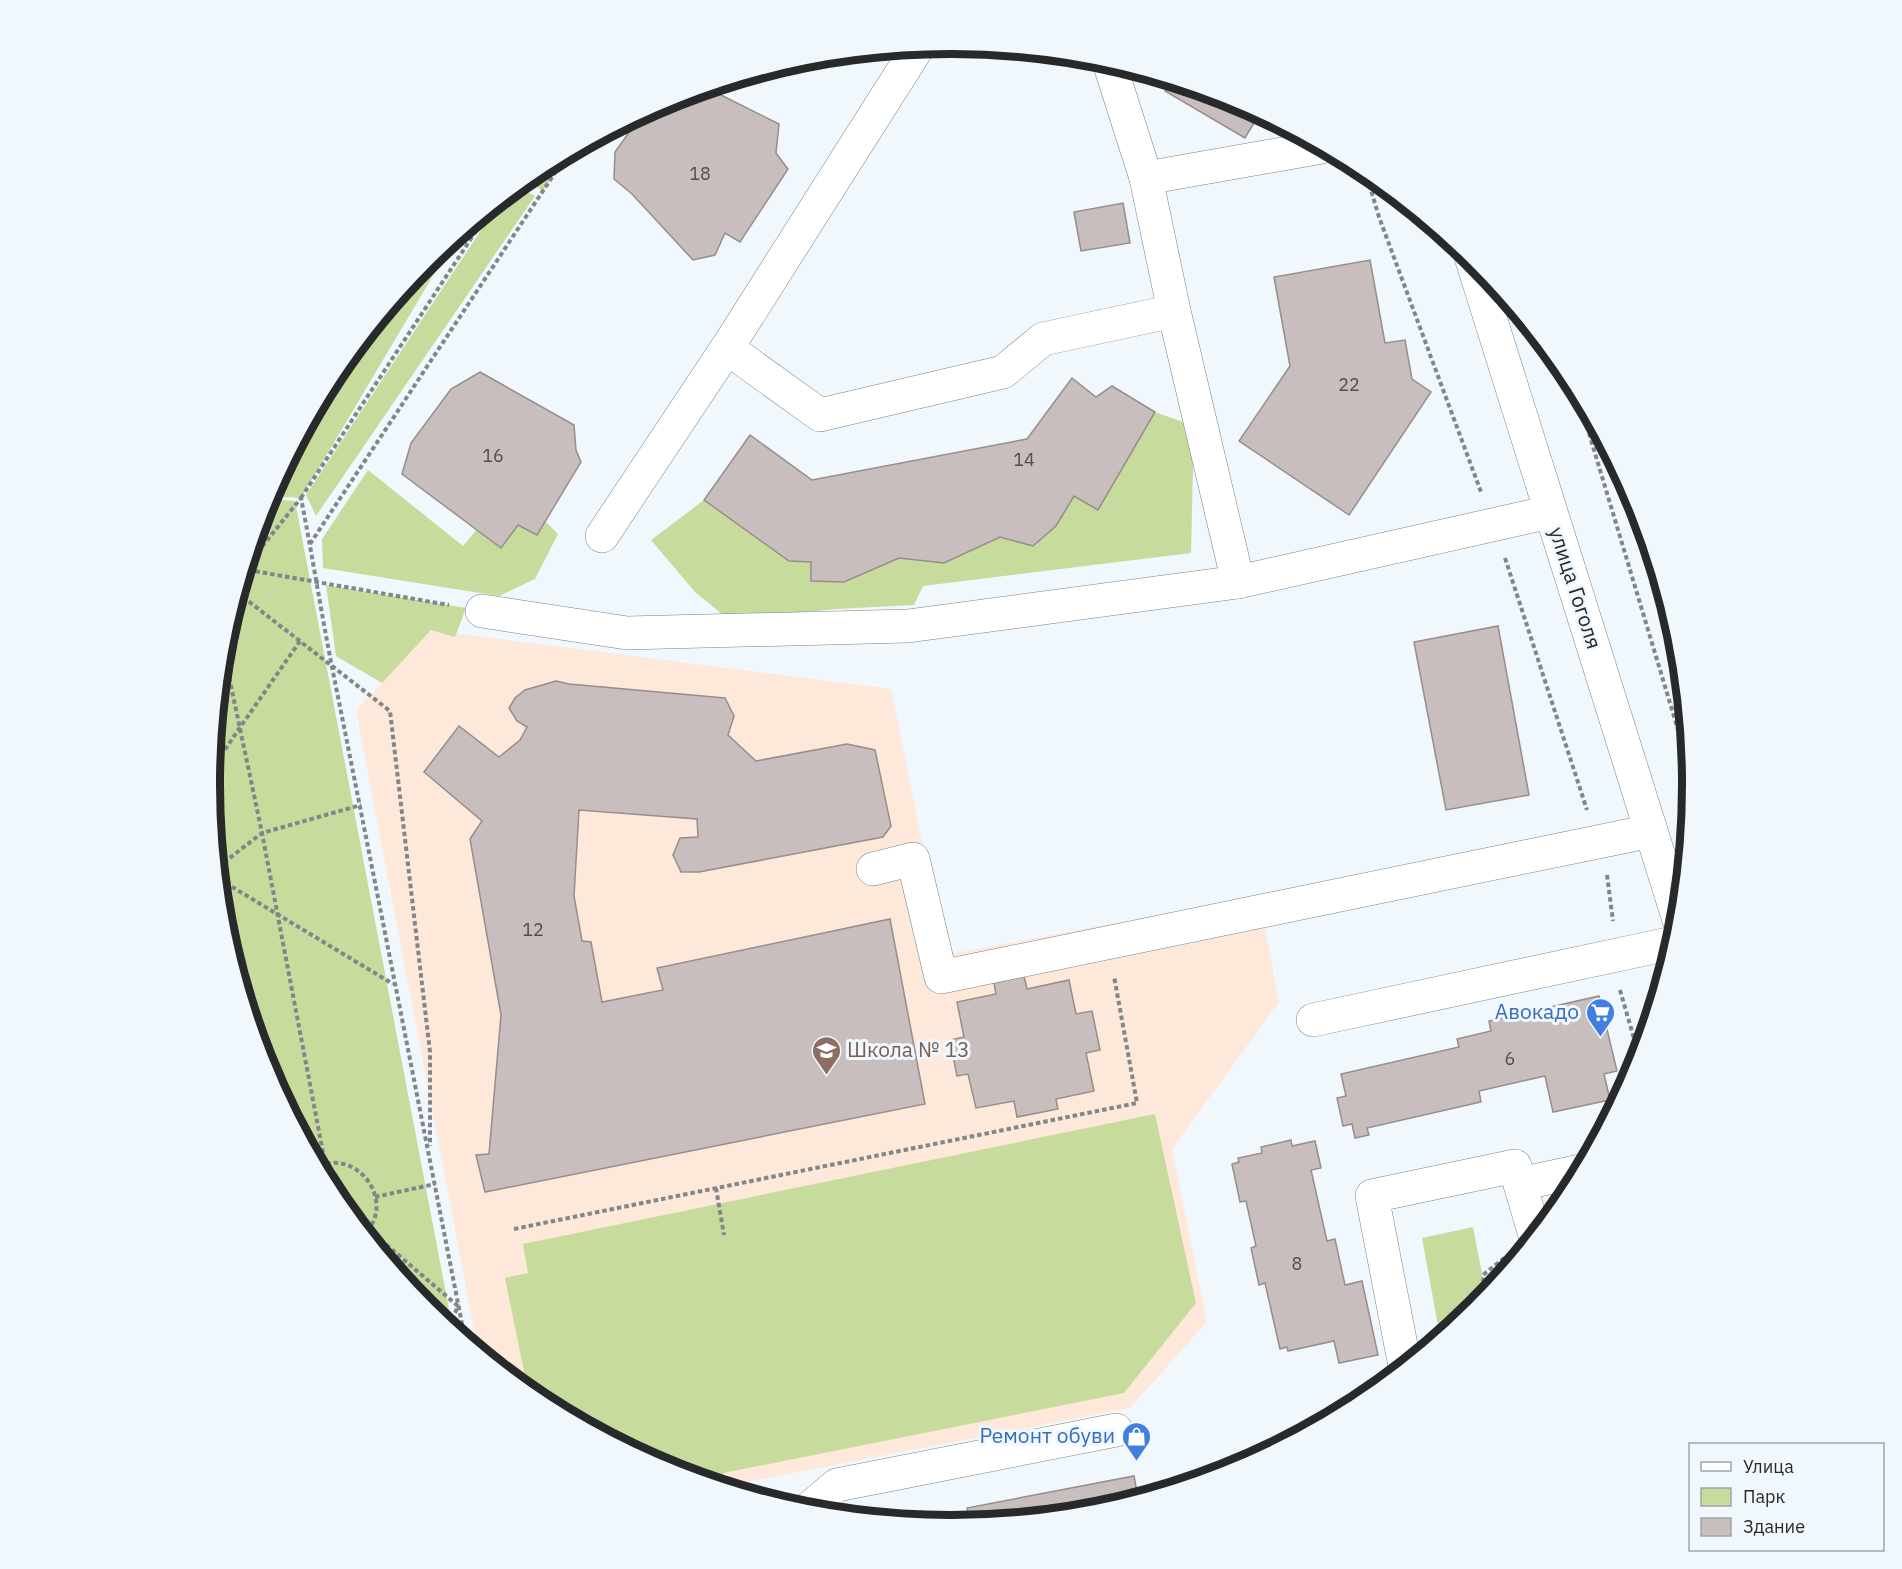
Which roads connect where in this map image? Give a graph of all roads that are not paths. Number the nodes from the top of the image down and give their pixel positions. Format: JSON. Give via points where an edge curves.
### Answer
{"nodes":[{"id":1,"x":913,"y":56,"type":"edge"},
{"id":2,"x":1111,"y":72,"type":"edge"},
{"id":3,"x":1311,"y":149,"type":"edge"},
{"id":4,"x":1146,"y":178,"type":"junction"},
{"id":5,"x":1478,"y":279,"type":"edge"},
{"id":6,"x":1174,"y":311,"type":"junction"},
{"id":7,"x":727,"y":348,"type":"junction"},
{"id":8,"x":1550,"y":512,"type":"junction"},
{"id":9,"x":602,"y":536,"type":"dead end"},
{"id":10,"x":1238,"y":582,"type":"junction"},
{"id":11,"x":482,"y":611,"type":"road end"},
{"id":12,"x":1651,"y":831,"type":"junction"},
{"id":13,"x":873,"y":869,"type":"dead end"},
{"id":14,"x":1672,"y":898,"type":"edge"},
{"id":15,"x":1663,"y":946,"type":"edge"},
{"id":16,"x":1313,"y":1020,"type":"dead end"},
{"id":17,"x":1569,"y":1174,"type":"edge"},
{"id":18,"x":1520,"y":1184,"type":"junction"},
{"id":19,"x":1533,"y":1226,"type":"edge"},
{"id":20,"x":1403,"y":1358,"type":"edge"},
{"id":21,"x":1116,"y":1430,"type":"dead end"},
{"id":22,"x":816,"y":1502,"type":"edge"}],
"edges":[{"from":1,"to":7,"type":"street"},
{"from":2,"to":4,"type":"street"},
{"from":3,"to":4,"type":"street"},
{"from":4,"to":6,"type":"street"},
{"from":5,"to":8,"type":"street","name":"улица Гоголя"},
{"from":6,"to":7,"type":"street","via":[[1043,339],[1003,372],[820,415]]},
{"from":6,"to":10,"type":"street"},
{"from":7,"to":9,"type":"street"},
{"from":8,"to":10,"type":"street"},
{"from":8,"to":12,"type":"street","name":"улица Гоголя"},
{"from":10,"to":11,"type":"street","via":[[908,626],[627,633]]},
{"from":12,"to":13,"type":"street","via":[[941,977],[913,859]]},
{"from":12,"to":14,"type":"street","name":"улица Гоголя"},
{"from":15,"to":16,"type":"street"},
{"from":17,"to":18,"type":"street"},
{"from":18,"to":19,"type":"street"},
{"from":18,"to":20,"type":"street","via":[[1515,1166],[1372,1196]]},
{"from":21,"to":22,"type":"street","via":[[837,1485]]}]}
